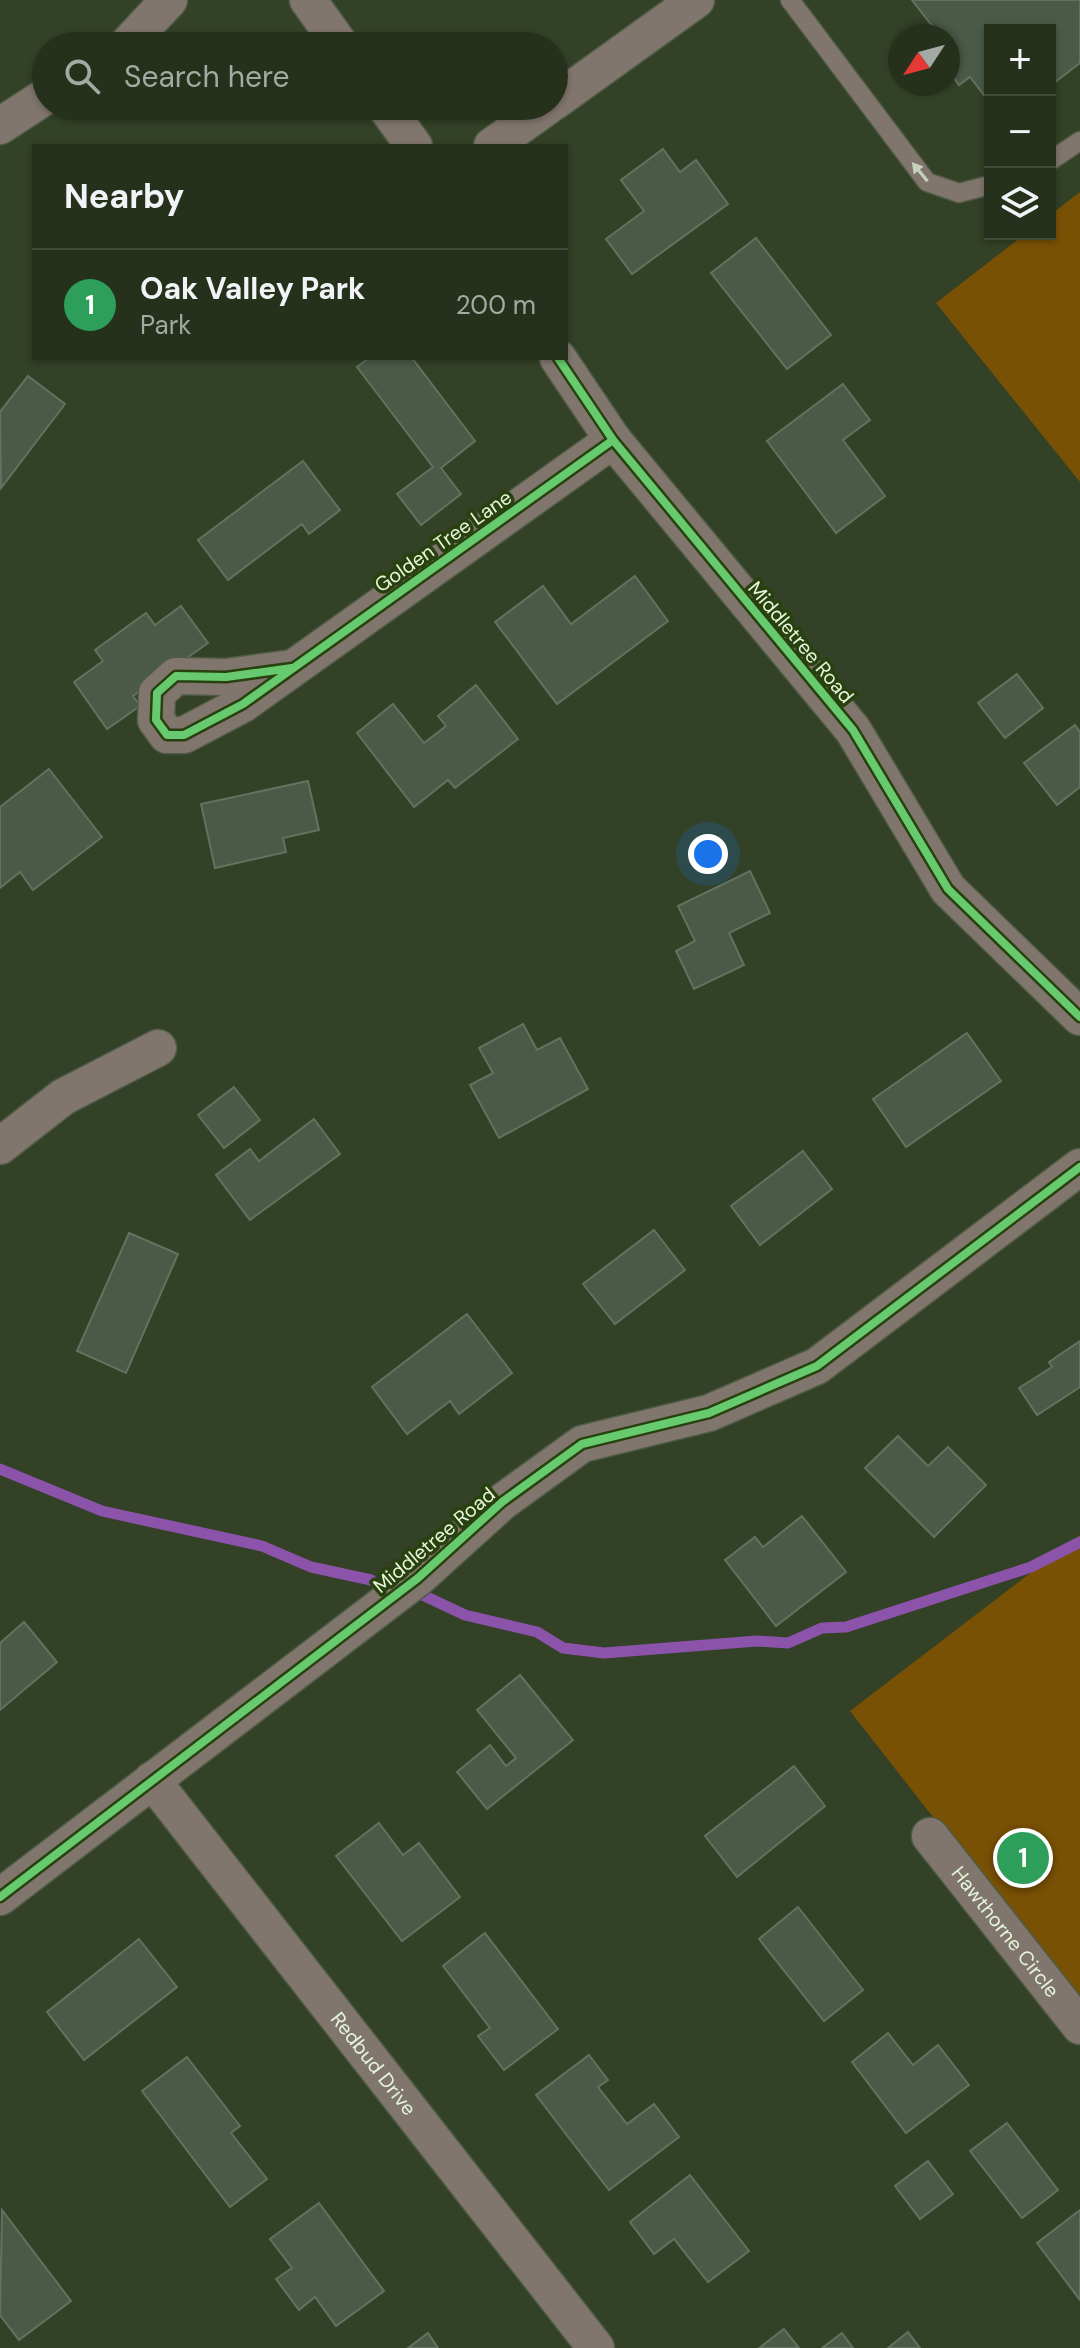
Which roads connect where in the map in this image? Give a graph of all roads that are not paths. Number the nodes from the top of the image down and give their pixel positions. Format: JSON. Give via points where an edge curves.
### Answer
{"nodes":[{"id":1,"x":169,"y":0,"type":"edge"},
{"id":2,"x":308,"y":0,"type":"edge"},
{"id":3,"x":696,"y":0,"type":"edge"},
{"id":4,"x":790,"y":0,"type":"edge"},
{"id":5,"x":139,"y":32,"type":"edge"},
{"id":6,"x":331,"y":32,"type":"edge"},
{"id":7,"x":568,"y":92,"type":"edge"},
{"id":8,"x":32,"y":105,"type":"edge"},
{"id":9,"x":395,"y":120,"type":"edge"},
{"id":10,"x":528,"y":120,"type":"edge"},
{"id":11,"x":0,"y":126,"type":"edge"},
{"id":12,"x":1080,"y":141,"type":"edge"},
{"id":13,"x":413,"y":144,"type":"edge"},
{"id":14,"x":495,"y":144,"type":"edge"},
{"id":15,"x":1056,"y":157,"type":"edge"},
{"id":16,"x":984,"y":187,"type":"edge"},
{"id":17,"x":559,"y":360,"type":"edge"},
{"id":18,"x":613,"y":440,"type":"junction"},
{"id":19,"x":292,"y":668,"type":"dead end"},
{"id":20,"x":1080,"y":1017,"type":"edge"},
{"id":21,"x":158,"y":1048,"type":"dead end"},
{"id":22,"x":0,"y":1146,"type":"edge"},
{"id":23,"x":1080,"y":1167,"type":"edge"},
{"id":24,"x":152,"y":1780,"type":"junction"},
{"id":25,"x":930,"y":1836,"type":"dead end"},
{"id":26,"x":0,"y":1897,"type":"edge"},
{"id":27,"x":1080,"y":2026,"type":"edge"},
{"id":28,"x":596,"y":2348,"type":"edge"}],
"edges":[{"from":1,"to":5,"type":"street"},
{"from":2,"to":6,"type":"street"},
{"from":3,"to":7,"type":"street"},
{"from":16,"to":4,"type":"lane","one_way":true,"via":[[959,193],[927,182]]},
{"from":8,"to":11,"type":"street"},
{"from":9,"to":13,"type":"street"},
{"from":10,"to":14,"type":"street"},
{"from":12,"to":15,"type":"lane"},
{"from":17,"to":18,"type":"street","name":"Middletree Road"},
{"from":18,"to":19,"type":"street","name":"Golden Tree Lane"},
{"from":18,"to":20,"type":"street","name":"Middletree Road","via":[[853,730],[948,889]]},
{"from":21,"to":22,"type":"street","via":[[63,1097]]},
{"from":23,"to":24,"type":"street","name":"Middletree Road","via":[[817,1366],[709,1413],[582,1444],[502,1502],[418,1578]]},
{"from":24,"to":26,"type":"street","name":"Middletree Road"},
{"from":24,"to":28,"type":"street","name":"Redbud Drive"},
{"from":25,"to":27,"type":"street","name":"Hawthorne Circle"}]}
